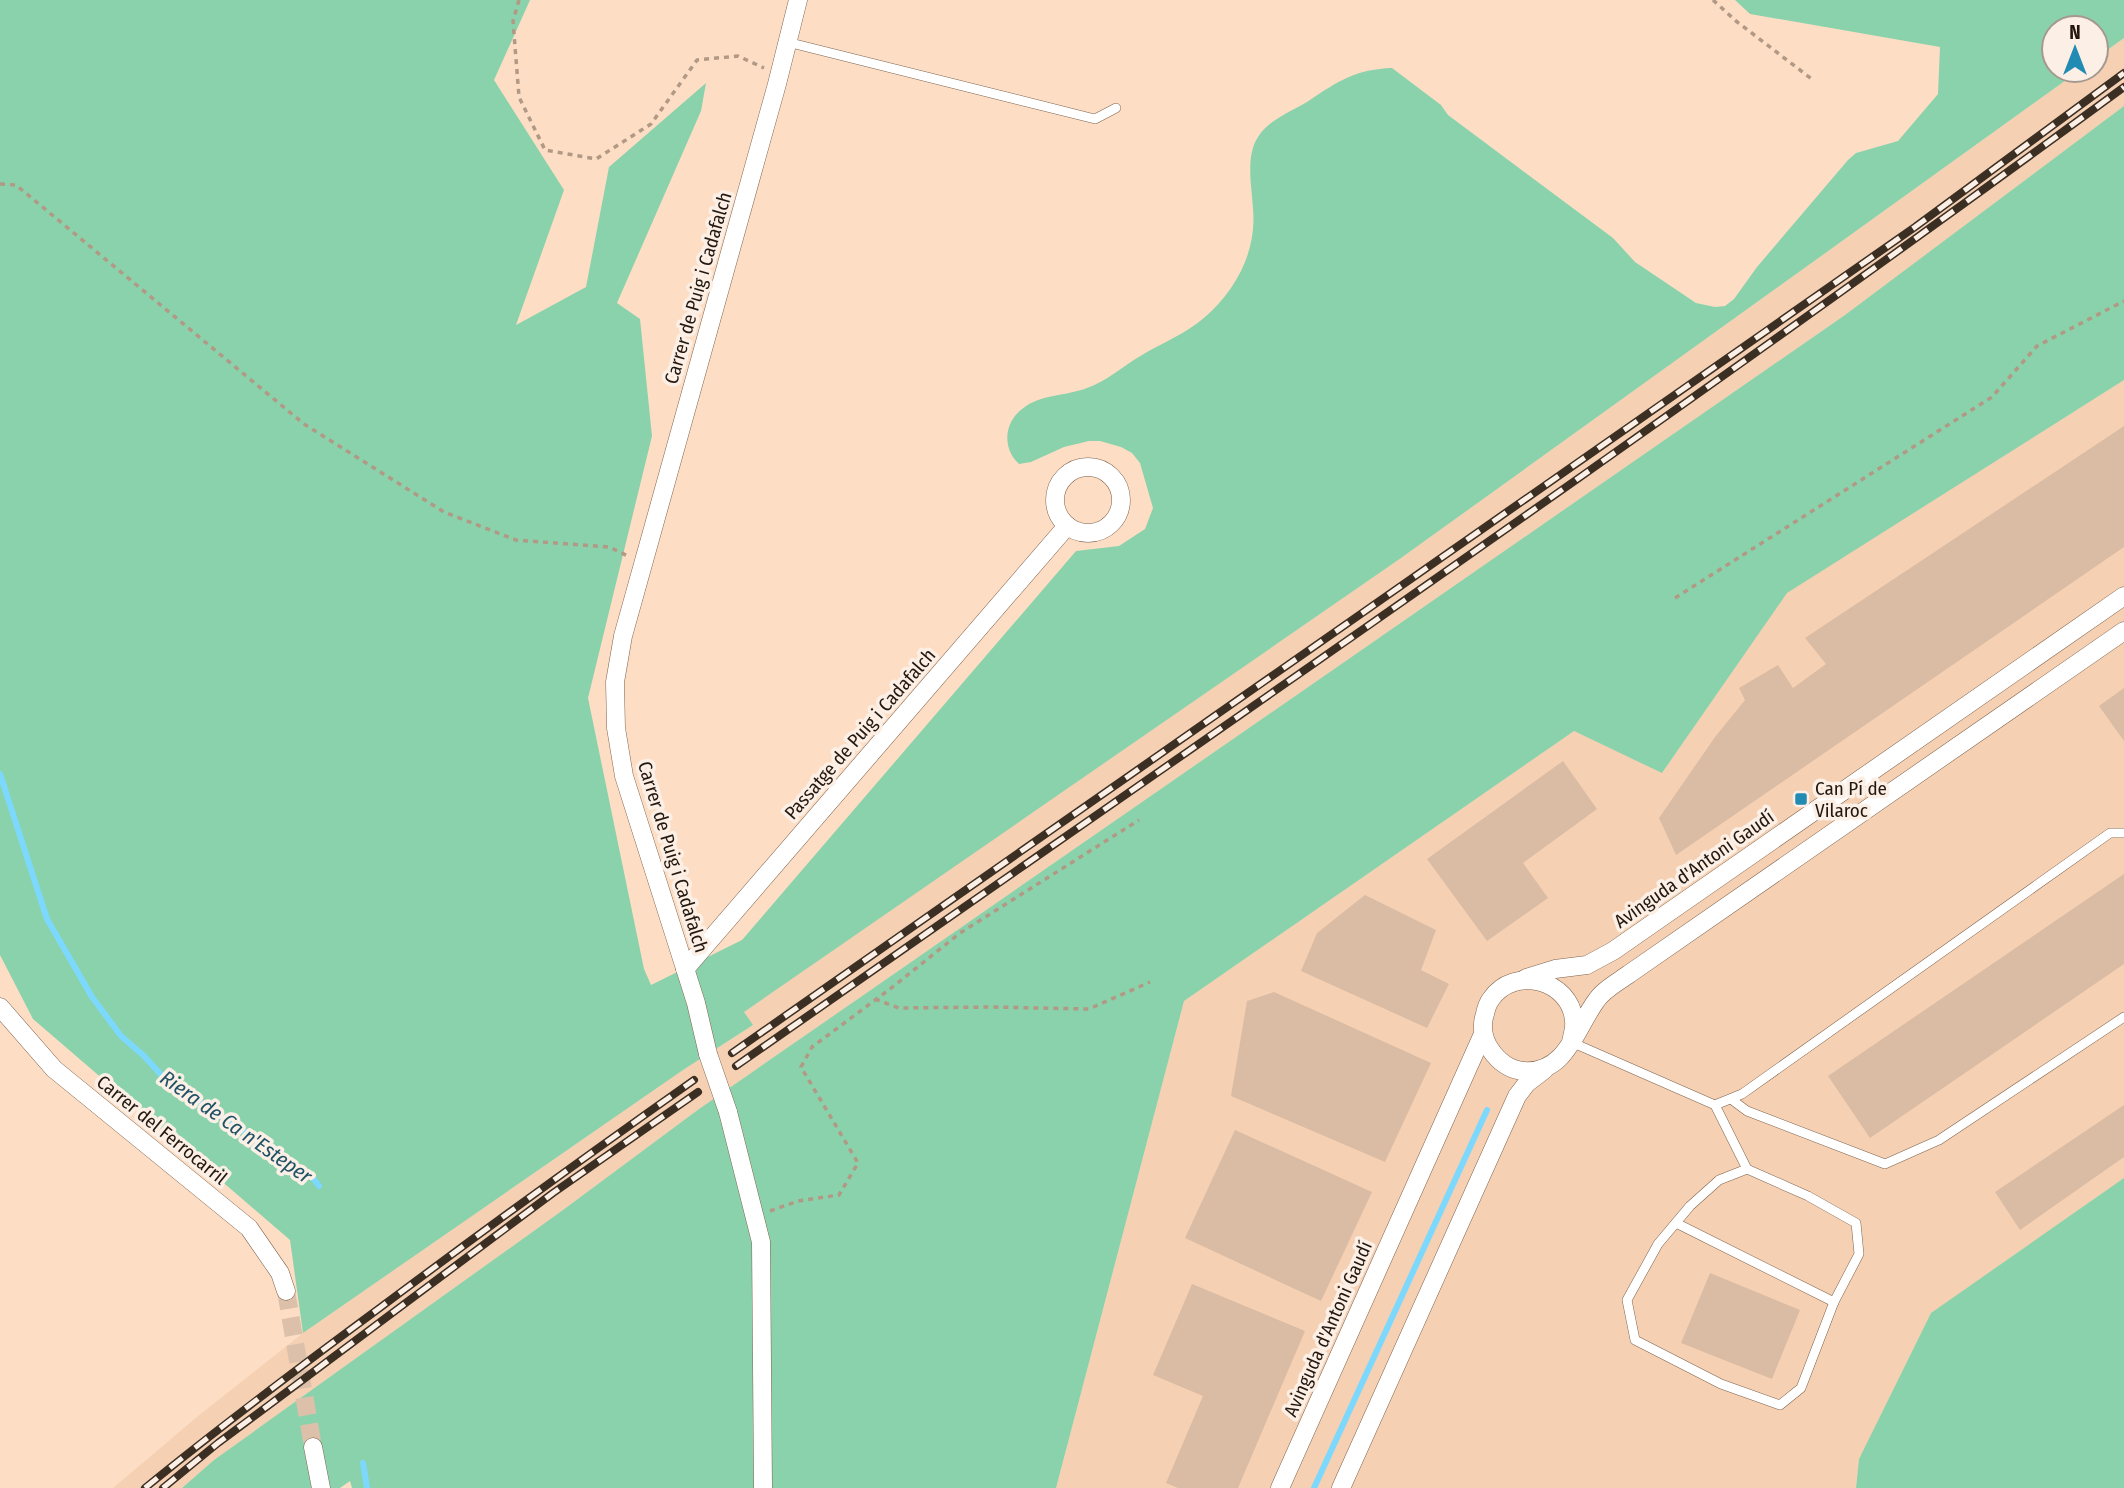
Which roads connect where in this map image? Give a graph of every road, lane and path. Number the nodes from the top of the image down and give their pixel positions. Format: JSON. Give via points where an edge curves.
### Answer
{"nodes":[{"id":1,"x":519,"y":0,"type":"edge"},
{"id":2,"x":797,"y":0,"type":"edge"},
{"id":3,"x":1713,"y":0,"type":"edge"},
{"id":4,"x":787,"y":42,"type":"junction"},
{"id":5,"x":779,"y":74,"type":"junction"},
{"id":6,"x":1813,"y":80,"type":"dead end"},
{"id":7,"x":1116,"y":108,"type":"dead end"},
{"id":8,"x":0,"y":184,"type":"edge"},
{"id":9,"x":2124,"y":301,"type":"edge"},
{"id":10,"x":1066,"y":526,"type":"dead end"},
{"id":11,"x":643,"y":563,"type":"junction"},
{"id":12,"x":2124,"y":596,"type":"edge"},
{"id":13,"x":1675,"y":598,"type":"dead end"},
{"id":14,"x":2124,"y":631,"type":"edge"},
{"id":15,"x":1139,"y":820,"type":"dead end"},
{"id":16,"x":2124,"y":833,"type":"edge"},
{"id":17,"x":685,"y":969,"type":"junction"},
{"id":18,"x":1517,"y":981,"type":"junction"},
{"id":19,"x":1150,"y":982,"type":"dead end"},
{"id":20,"x":875,"y":999,"type":"junction"},
{"id":21,"x":0,"y":1007,"type":"edge"},
{"id":22,"x":2124,"y":1017,"type":"edge"},
{"id":23,"x":1483,"y":1034,"type":"junction"},
{"id":24,"x":1571,"y":1042,"type":"junction"},
{"id":25,"x":1550,"y":1066,"type":"junction"},
{"id":26,"x":1731,"y":1099,"type":"junction"},
{"id":27,"x":1716,"y":1105,"type":"junction"},
{"id":28,"x":1747,"y":1169,"type":"junction"},
{"id":29,"x":754,"y":1216,"type":"junction"},
{"id":30,"x":1676,"y":1223,"type":"junction"},
{"id":31,"x":286,"y":1291,"type":"tunnel mouth"},
{"id":32,"x":1834,"y":1302,"type":"junction"},
{"id":33,"x":313,"y":1447,"type":"tunnel mouth"},
{"id":34,"x":321,"y":1488,"type":"edge"},
{"id":35,"x":763,"y":1488,"type":"edge"},
{"id":36,"x":1280,"y":1488,"type":"edge"},
{"id":37,"x":1340,"y":1488,"type":"edge"}],
"edges":[{"from":1,"to":5,"type":"path","via":[[513,21],[519,97],[544,150],[596,159],[651,124],[697,61],[738,56]]},
{"from":2,"to":4,"type":"street","name":"Carrer de Puig i Cadafalch"},
{"from":3,"to":6,"type":"path"},
{"from":4,"to":5,"type":"street","name":"Carrer de Puig i Cadafalch"},
{"from":4,"to":7,"type":"lane","via":[[1095,119]]},
{"from":5,"to":11,"type":"street","name":"Carrer de Puig i Cadafalch"},
{"from":8,"to":11,"type":"path","via":[[16,185],[304,424],[444,512],[516,540],[609,547]]},
{"from":9,"to":13,"type":"path","via":[[2037,346],[1992,397]]},
{"from":10,"to":17,"type":"street","name":"Passatge de Puig i Cadafalch"},
{"from":11,"to":17,"type":"street","name":"Carrer de Puig i Cadafalch","via":[[615,682],[615,728],[624,776]]},
{"from":12,"to":18,"type":"street","name":"Avinguda d'Antoni Gaudí","via":[[1613,951],[1587,965]]},
{"from":14,"to":24,"type":"street","via":[[1629,974],[1597,999]]},
{"from":15,"to":20,"type":"path","via":[[960,933]]},
{"from":16,"to":26,"type":"lane","via":[[2109,833]]},
{"from":17,"to":29,"type":"street","name":"Carrer de Puig i Cadafalch","bridge":true},
{"from":18,"to":23,"type":"street","via":[[1490,999]]},
{"from":18,"to":24,"type":"street","via":[[1541,981],[1564,996],[1574,1022]]},
{"from":19,"to":20,"type":"path","via":[[1089,1009],[899,1008]]},
{"from":20,"to":29,"type":"path","via":[[812,1048],[801,1067],[858,1163],[839,1195],[799,1201]]},
{"from":21,"to":31,"type":"street","name":"Carrer del Ferrocarril","via":[[54,1069],[249,1228],[280,1273]]},
{"from":22,"to":26,"type":"lane","via":[[1939,1140],[1885,1164],[1747,1111]]},
{"from":23,"to":25,"type":"street","via":[[1487,1046],[1507,1066],[1522,1071]]},
{"from":23,"to":36,"type":"street","name":"Avinguda d'Antoni Gaudí"},
{"from":24,"to":25,"type":"street"},
{"from":24,"to":27,"type":"lane"},
{"from":25,"to":37,"type":"street","via":[[1517,1096]]},
{"from":26,"to":27,"type":"lane"},
{"from":27,"to":28,"type":"lane"},
{"from":28,"to":30,"type":"lane","via":[[1719,1180]]},
{"from":28,"to":32,"type":"lane","via":[[1856,1223],[1859,1254]]},
{"from":29,"to":35,"type":"street","name":"Carrer de Puig i Cadafalch","via":[[761,1241]]},
{"from":30,"to":32,"type":"lane"},
{"from":30,"to":32,"type":"lane","via":[[1658,1244],[1627,1300],[1635,1340],[1709,1378],[1780,1405],[1801,1388]]},
{"from":33,"to":34,"type":"street"}]}
